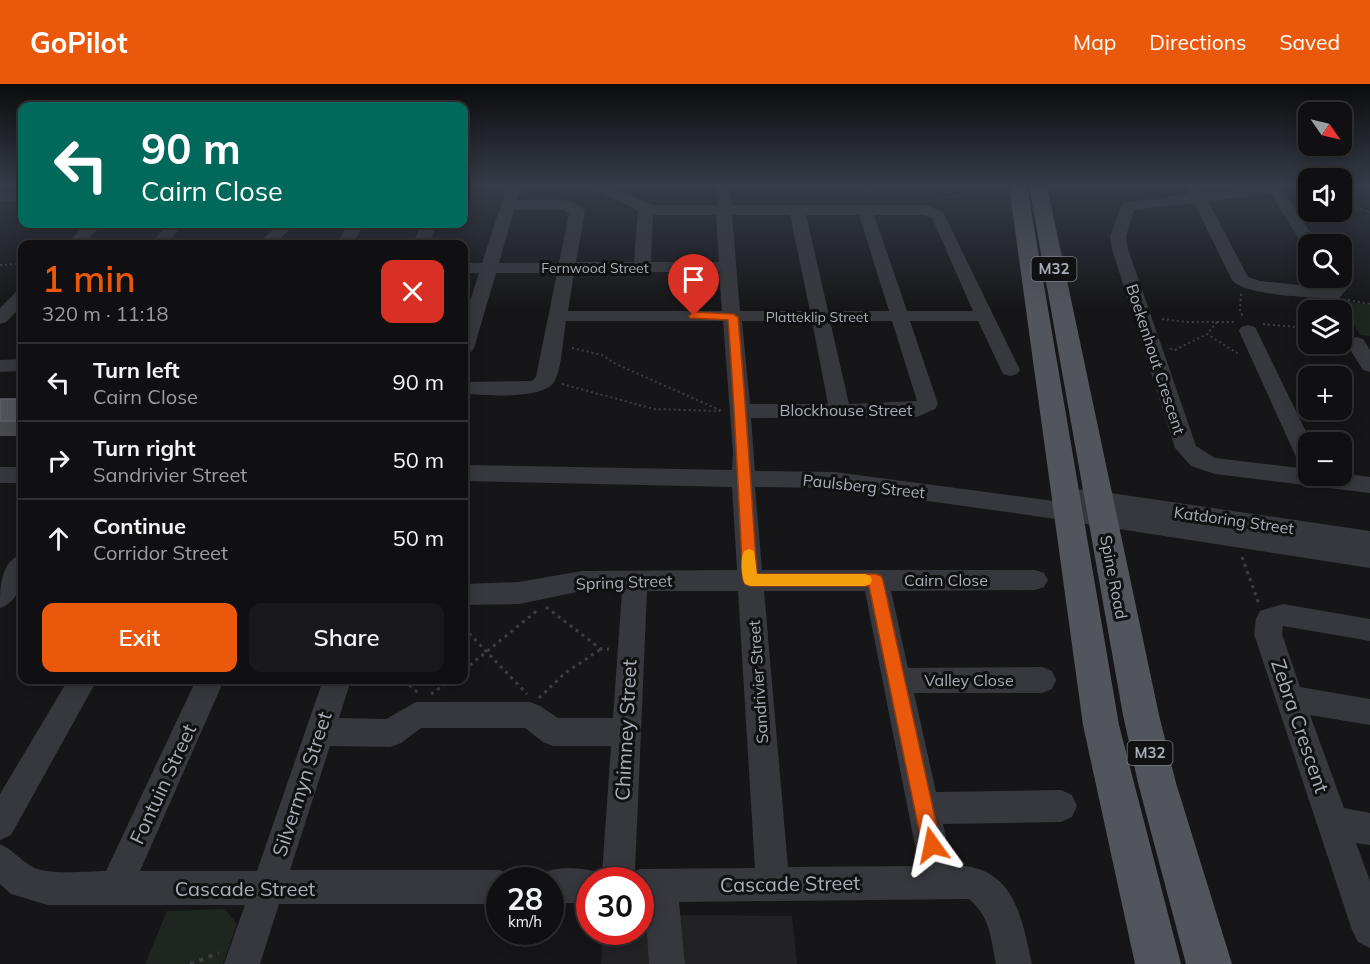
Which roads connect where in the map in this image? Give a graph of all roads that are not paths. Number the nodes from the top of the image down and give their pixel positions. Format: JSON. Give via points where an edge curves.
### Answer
{"nodes":[{"id":1,"x":501,"y":227,"type":"edge"},
{"id":2,"x":573,"y":227,"type":"edge"},
{"id":3,"x":645,"y":227,"type":"edge"},
{"id":4,"x":724,"y":227,"type":"edge"},
{"id":5,"x":801,"y":227,"type":"edge"},
{"id":6,"x":871,"y":227,"type":"edge"},
{"id":7,"x":944,"y":227,"type":"edge"},
{"id":8,"x":1016,"y":227,"type":"edge"},
{"id":9,"x":1044,"y":227,"type":"edge"},
{"id":10,"x":1120,"y":227,"type":"edge"},
{"id":11,"x":1213,"y":227,"type":"edge"},
{"id":12,"x":91,"y":228,"type":"edge"},
{"id":13,"x":172,"y":228,"type":"edge"},
{"id":14,"x":283,"y":228,"type":"edge"},
{"id":15,"x":78,"y":240,"type":"edge"},
{"id":16,"x":162,"y":240,"type":"edge"},
{"id":17,"x":269,"y":240,"type":"edge"},
{"id":18,"x":726,"y":267,"type":"junction"},
{"id":19,"x":468,"y":268,"type":"edge"},
{"id":20,"x":488,"y":268,"type":"junction"},
{"id":21,"x":567,"y":268,"type":"junction"},
{"id":22,"x":642,"y":268,"type":"junction"},
{"id":23,"x":1335,"y":290,"type":"edge"},
{"id":24,"x":558,"y":316,"type":"junction"},
{"id":25,"x":820,"y":316,"type":"junction"},
{"id":26,"x":900,"y":316,"type":"junction"},
{"id":27,"x":985,"y":316,"type":"junction"},
{"id":28,"x":733,"y":317,"type":"junction"},
{"id":29,"x":1246,"y":327,"type":"road end"},
{"id":30,"x":468,"y":335,"type":"edge"},
{"id":31,"x":1356,"y":338,"type":"road end"},
{"id":32,"x":18,"y":365,"type":"edge"},
{"id":33,"x":0,"y":366,"type":"edge"},
{"id":34,"x":1370,"y":366,"type":"edge"},
{"id":35,"x":1010,"y":370,"type":"dead end"},
{"id":36,"x":468,"y":388,"type":"edge"},
{"id":37,"x":731,"y":411,"type":"junction"},
{"id":38,"x":840,"y":411,"type":"junction"},
{"id":39,"x":1298,"y":437,"type":"edge"},
{"id":40,"x":1298,"y":471,"type":"edge"},
{"id":41,"x":468,"y":472,"type":"edge"},
{"id":42,"x":744,"y":472,"type":"junction"},
{"id":43,"x":0,"y":474,"type":"edge"},
{"id":44,"x":18,"y":474,"type":"edge"},
{"id":45,"x":1352,"y":481,"type":"edge"},
{"id":46,"x":1370,"y":485,"type":"edge"},
{"id":47,"x":1083,"y":507,"type":"junction"},
{"id":48,"x":1370,"y":540,"type":"edge"},
{"id":49,"x":1370,"y":558,"type":"edge"},
{"id":50,"x":1035,"y":579,"type":"dead end"},
{"id":51,"x":635,"y":580,"type":"junction"},
{"id":52,"x":750,"y":580,"type":"junction"},
{"id":53,"x":876,"y":580,"type":"junction"},
{"id":54,"x":468,"y":594,"type":"edge"},
{"id":55,"x":1370,"y":630,"type":"edge"},
{"id":56,"x":1042,"y":680,"type":"dead end"},
{"id":57,"x":897,"y":681,"type":"junction"},
{"id":58,"x":81,"y":684,"type":"edge"},
{"id":59,"x":208,"y":684,"type":"edge"},
{"id":60,"x":336,"y":684,"type":"edge"},
{"id":61,"x":1291,"y":698,"type":"junction"},
{"id":62,"x":1370,"y":712,"type":"edge"},
{"id":63,"x":319,"y":732,"type":"junction"},
{"id":64,"x":625,"y":732,"type":"junction"},
{"id":65,"x":1061,"y":806,"type":"dead end"},
{"id":66,"x":924,"y":808,"type":"junction"},
{"id":67,"x":1333,"y":822,"type":"junction"},
{"id":68,"x":0,"y":824,"type":"edge"},
{"id":69,"x":1370,"y":829,"type":"edge"},
{"id":70,"x":0,"y":861,"type":"edge"},
{"id":71,"x":619,"y":867,"type":"edge"},
{"id":72,"x":939,"y":882,"type":"junction"},
{"id":73,"x":774,"y":885,"type":"junction"},
{"id":74,"x":654,"y":886,"type":"edge"},
{"id":75,"x":486,"y":887,"type":"edge"},
{"id":76,"x":115,"y":889,"type":"junction"},
{"id":77,"x":267,"y":889,"type":"junction"},
{"id":78,"x":654,"y":901,"type":"edge"},
{"id":79,"x":1370,"y":930,"type":"edge"},
{"id":80,"x":242,"y":964,"type":"edge"},
{"id":81,"x":667,"y":964,"type":"edge"},
{"id":82,"x":1014,"y":964,"type":"edge"},
{"id":83,"x":1158,"y":964,"type":"edge"},
{"id":84,"x":1209,"y":964,"type":"edge"}],
"edges":[{"from":1,"to":20,"type":"street"},
{"from":2,"to":21,"type":"street"},
{"from":3,"to":22,"type":"street"},
{"from":4,"to":18,"type":"street","name":"Sandrivier Street"},
{"from":5,"to":25,"type":"street"},
{"from":6,"to":26,"type":"street"},
{"from":7,"to":27,"type":"street"},
{"from":8,"to":47,"type":"main road","name":"Spine Road","number":"M32"},
{"from":9,"to":47,"type":"main road","name":"Spine Road","number":"M32"},
{"from":10,"to":40,"type":"street","name":"Boekenhout Crescent","via":[[1118,241],[1190,454],[1215,466]]},
{"from":11,"to":23,"type":"street","via":[[1237,276],[1250,284],[1324,294]]},
{"from":12,"to":15,"type":"street"},
{"from":13,"to":16,"type":"street"},
{"from":14,"to":17,"type":"street"},
{"from":18,"to":22,"type":"street","name":"Fernwood Street"},
{"from":18,"to":28,"type":"street","name":"Sandrivier Street"},
{"from":19,"to":20,"type":"street","name":"Fernwood Street"},
{"from":20,"to":21,"type":"street","name":"Fernwood Street"},
{"from":20,"to":30,"type":"street"},
{"from":21,"to":22,"type":"street","name":"Fernwood Street"},
{"from":21,"to":24,"type":"street"},
{"from":24,"to":28,"type":"street","name":"Platteklip Street"},
{"from":24,"to":36,"type":"street","via":[[546,379],[536,387]]},
{"from":25,"to":26,"type":"street","name":"Platteklip Street"},
{"from":25,"to":28,"type":"street","name":"Platteklip Street"},
{"from":25,"to":38,"type":"street"},
{"from":26,"to":27,"type":"street","name":"Platteklip Street"},
{"from":26,"to":38,"type":"street","name":"Blockhouse Street","via":[[928,405],[917,410]]},
{"from":27,"to":35,"type":"street"},
{"from":28,"to":37,"type":"street","name":"Sandrivier Street"},
{"from":29,"to":39,"type":"street"},
{"from":31,"to":34,"type":"street"},
{"from":32,"to":33,"type":"street"},
{"from":37,"to":38,"type":"street","name":"Blockhouse Street"},
{"from":37,"to":42,"type":"street","name":"Sandrivier Street"},
{"from":41,"to":42,"type":"street","name":"Paulsberg Street","via":[[559,476]]},
{"from":42,"to":47,"type":"street","name":"Paulsberg Street"},
{"from":42,"to":52,"type":"street","name":"Sandrivier Street"},
{"from":43,"to":44,"type":"street"},
{"from":45,"to":46,"type":"street","name":"Boekenhout Crescent"},
{"from":47,"to":48,"type":"street","name":"Katdoring Street"},
{"from":47,"to":49,"type":"street","name":"Katdoring Street"},
{"from":47,"to":83,"type":"main road","name":"Spine Road","number":"M32","via":[[1101,725]]},
{"from":47,"to":84,"type":"main road","name":"Spine Road","number":"M32"},
{"from":50,"to":53,"type":"street","name":"Cairn Close"},
{"from":51,"to":52,"type":"street","name":"Spring Street"},
{"from":51,"to":54,"type":"street","name":"Spring Street","via":[[582,581],[519,593]]},
{"from":51,"to":64,"type":"street","name":"Chimney Street"},
{"from":52,"to":53,"type":"street","name":"Cairn Close"},
{"from":52,"to":73,"type":"street","name":"Sandrivier Street"},
{"from":53,"to":57,"type":"street"},
{"from":55,"to":61,"type":"street","name":"Zebra Crescent","via":[[1283,615],[1269,619],[1268,634]]},
{"from":56,"to":57,"type":"street","name":"Valley Close"},
{"from":57,"to":66,"type":"street"},
{"from":58,"to":68,"type":"street"},
{"from":59,"to":76,"type":"street","name":"Fontuin Street"},
{"from":60,"to":63,"type":"street","name":"Silvermyn Street"},
{"from":61,"to":62,"type":"street"},
{"from":61,"to":67,"type":"street","name":"Zebra Crescent"},
{"from":63,"to":64,"type":"street","via":[[390,732],[416,715],[530,715],[554,732]]},
{"from":63,"to":77,"type":"street","name":"Silvermyn Street"},
{"from":64,"to":71,"type":"street","name":"Chimney Street"},
{"from":65,"to":66,"type":"street"},
{"from":66,"to":72,"type":"street"},
{"from":67,"to":69,"type":"street"},
{"from":67,"to":79,"type":"street","name":"Zebra Crescent"},
{"from":70,"to":76,"type":"street","name":"Cascade Street","via":[[23,882],[40,887]]},
{"from":72,"to":73,"type":"street","name":"Cascade Street"},
{"from":72,"to":82,"type":"street","name":"Cascade Street","via":[[970,882],[993,897]]},
{"from":73,"to":74,"type":"street","name":"Cascade Street"},
{"from":75,"to":77,"type":"street","name":"Cascade Street"},
{"from":76,"to":77,"type":"street","name":"Cascade Street"},
{"from":77,"to":80,"type":"street","name":"Silvermyn Street"},
{"from":78,"to":81,"type":"street"}]}
